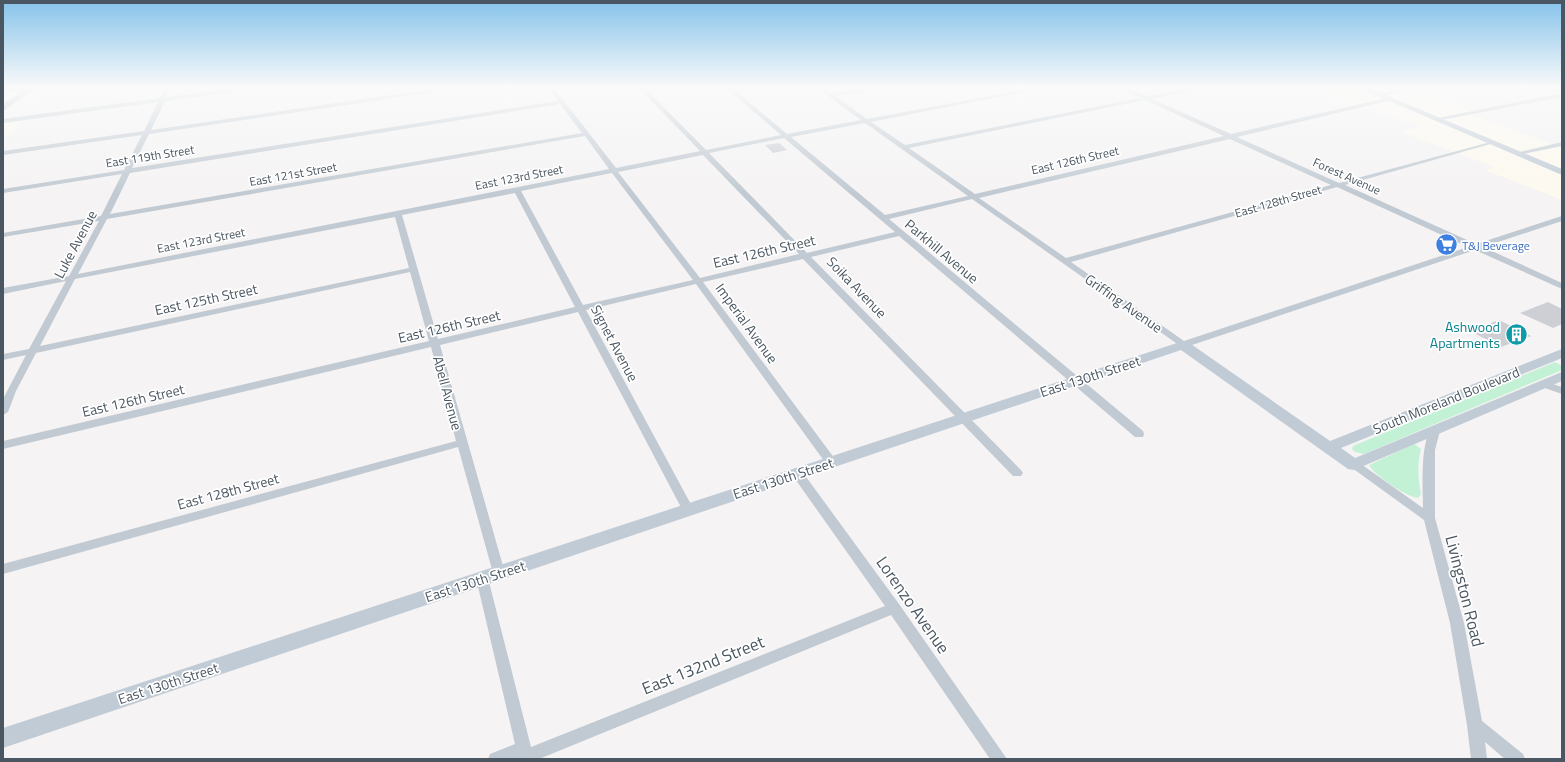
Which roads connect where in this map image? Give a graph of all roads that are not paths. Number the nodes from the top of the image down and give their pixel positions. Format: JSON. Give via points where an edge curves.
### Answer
{"nodes":[{"id":1,"x":149,"y":124,"type":"edge"},
{"id":2,"x":198,"y":124,"type":"edge"},
{"id":3,"x":427,"y":124,"type":"edge"},
{"id":4,"x":579,"y":124,"type":"edge"},
{"id":5,"x":677,"y":124,"type":"edge"},
{"id":6,"x":771,"y":124,"type":"edge"},
{"id":7,"x":848,"y":124,"type":"edge"},
{"id":8,"x":871,"y":124,"type":"edge"},
{"id":9,"x":1020,"y":124,"type":"edge"},
{"id":10,"x":1202,"y":124,"type":"edge"},
{"id":11,"x":1287,"y":124,"type":"edge"},
{"id":12,"x":1449,"y":124,"type":"edge"},
{"id":13,"x":145,"y":132,"type":"junction"},
{"id":14,"x":587,"y":134,"type":"junction"},
{"id":15,"x":786,"y":136,"type":"junction"},
{"id":16,"x":1231,"y":137,"type":"junction"},
{"id":17,"x":1492,"y":142,"type":"junction"},
{"id":18,"x":1562,"y":144,"type":"edge"},
{"id":19,"x":904,"y":147,"type":"junction"},
{"id":20,"x":705,"y":152,"type":"junction"},
{"id":21,"x":3,"y":153,"type":"edge"},
{"id":22,"x":1518,"y":153,"type":"junction"},
{"id":23,"x":614,"y":171,"type":"junction"},
{"id":24,"x":126,"y":172,"type":"junction"},
{"id":25,"x":1562,"y":172,"type":"edge"},
{"id":26,"x":1337,"y":185,"type":"junction"},
{"id":27,"x":517,"y":190,"type":"junction"},
{"id":28,"x":3,"y":191,"type":"edge"},
{"id":29,"x":974,"y":197,"type":"junction"},
{"id":30,"x":398,"y":214,"type":"junction"},
{"id":31,"x":104,"y":218,"type":"junction"},
{"id":32,"x":883,"y":218,"type":"junction"},
{"id":33,"x":1562,"y":218,"type":"edge"},
{"id":34,"x":901,"y":233,"type":"junction"},
{"id":35,"x":3,"y":235,"type":"edge"},
{"id":36,"x":1475,"y":247,"type":"junction"},
{"id":37,"x":806,"y":256,"type":"junction"},
{"id":38,"x":1065,"y":261,"type":"junction"},
{"id":39,"x":414,"y":269,"type":"junction"},
{"id":40,"x":72,"y":277,"type":"junction"},
{"id":41,"x":698,"y":281,"type":"junction"},
{"id":42,"x":1562,"y":286,"type":"edge"},
{"id":43,"x":3,"y":290,"type":"edge"},
{"id":44,"x":580,"y":309,"type":"junction"},
{"id":45,"x":435,"y":343,"type":"junction"},
{"id":46,"x":1183,"y":345,"type":"junction"},
{"id":47,"x":33,"y":351,"type":"junction"},
{"id":48,"x":1561,"y":354,"type":"edge"},
{"id":49,"x":3,"y":358,"type":"edge"},
{"id":50,"x":1562,"y":376,"type":"edge"},
{"id":51,"x":1075,"y":381,"type":"junction"},
{"id":52,"x":1543,"y":384,"type":"junction"},
{"id":53,"x":1562,"y":391,"type":"edge"},
{"id":54,"x":3,"y":412,"type":"edge"},
{"id":55,"x":963,"y":418,"type":"junction"},
{"id":56,"x":1435,"y":431,"type":"junction"},
{"id":57,"x":1139,"y":434,"type":"dead end"},
{"id":58,"x":461,"y":443,"type":"junction"},
{"id":59,"x":3,"y":445,"type":"edge"},
{"id":60,"x":1330,"y":447,"type":"junction"},
{"id":61,"x":831,"y":462,"type":"junction"},
{"id":62,"x":1354,"y":465,"type":"junction"},
{"id":63,"x":797,"y":473,"type":"junction"},
{"id":64,"x":1017,"y":473,"type":"dead end"},
{"id":65,"x":688,"y":510,"type":"junction"},
{"id":66,"x":1429,"y":518,"type":"junction"},
{"id":67,"x":3,"y":569,"type":"edge"},
{"id":68,"x":499,"y":573,"type":"junction"},
{"id":69,"x":482,"y":578,"type":"junction"},
{"id":70,"x":894,"y":608,"type":"junction"},
{"id":71,"x":1475,"y":725,"type":"junction"},
{"id":72,"x":3,"y":738,"type":"edge"},
{"id":73,"x":525,"y":755,"type":"edge"},
{"id":74,"x":496,"y":759,"type":"edge"},
{"id":75,"x":998,"y":759,"type":"edge"},
{"id":76,"x":1479,"y":759,"type":"edge"},
{"id":77,"x":1517,"y":759,"type":"edge"}],
"edges":[{"from":1,"to":13,"type":"street","name":"Luke Avenue"},
{"from":2,"to":13,"type":"street"},
{"from":3,"to":24,"type":"street","name":"East 119th Street"},
{"from":4,"to":14,"type":"street","name":"Imperial Avenue"},
{"from":5,"to":20,"type":"street","name":"Soika Avenue"},
{"from":6,"to":15,"type":"street","name":"Parkhill Avenue"},
{"from":7,"to":15,"type":"street","name":"East 123rd Street"},
{"from":8,"to":19,"type":"street","name":"Griffing Avenue"},
{"from":9,"to":19,"type":"street"},
{"from":10,"to":16,"type":"street","name":"Forest Avenue"},
{"from":11,"to":16,"type":"street","name":"East 126th Street"},
{"from":12,"to":17,"type":"street"},
{"from":13,"to":21,"type":"street"},
{"from":13,"to":24,"type":"street","name":"Luke Avenue"},
{"from":14,"to":23,"type":"street","name":"Imperial Avenue"},
{"from":14,"to":31,"type":"street","name":"East 121st Street"},
{"from":15,"to":20,"type":"street","name":"East 123rd Street"},
{"from":15,"to":32,"type":"street","name":"Parkhill Avenue"},
{"from":16,"to":26,"type":"street","name":"Forest Avenue"},
{"from":16,"to":29,"type":"street","name":"East 126th Street"},
{"from":17,"to":22,"type":"street"},
{"from":17,"to":26,"type":"street","name":"East 128th Street"},
{"from":18,"to":22,"type":"street"},
{"from":19,"to":29,"type":"street","name":"Griffing Avenue"},
{"from":20,"to":23,"type":"street","name":"East 123rd Street"},
{"from":20,"to":37,"type":"street","name":"Soika Avenue"},
{"from":22,"to":25,"type":"street"},
{"from":23,"to":27,"type":"street","name":"East 123rd Street"},
{"from":23,"to":41,"type":"street","name":"Imperial Avenue"},
{"from":24,"to":28,"type":"street","name":"East 119th Street"},
{"from":24,"to":31,"type":"street","name":"Luke Avenue"},
{"from":26,"to":36,"type":"street","name":"Forest Avenue"},
{"from":26,"to":38,"type":"street","name":"East 128th Street"},
{"from":27,"to":30,"type":"street","name":"East 123rd Street"},
{"from":27,"to":44,"type":"street","name":"Signet Avenue"},
{"from":29,"to":32,"type":"street","name":"East 126th Street"},
{"from":29,"to":38,"type":"street","name":"Griffing Avenue"},
{"from":30,"to":39,"type":"street","name":"Abell Avenue"},
{"from":30,"to":40,"type":"street","name":"East 123rd Street"},
{"from":31,"to":35,"type":"street","name":"East 121st Street"},
{"from":31,"to":40,"type":"street","name":"Luke Avenue"},
{"from":32,"to":34,"type":"street","name":"Parkhill Avenue"},
{"from":33,"to":36,"type":"street","name":"East 130th Street"},
{"from":34,"to":37,"type":"street","name":"East 126th Street"},
{"from":34,"to":51,"type":"street","name":"Parkhill Avenue"},
{"from":36,"to":42,"type":"street","name":"Forest Avenue"},
{"from":36,"to":46,"type":"street","name":"East 130th Street"},
{"from":37,"to":41,"type":"street","name":"East 126th Street"},
{"from":37,"to":55,"type":"street","name":"Soika Avenue"},
{"from":38,"to":46,"type":"street","name":"Griffing Avenue"},
{"from":39,"to":45,"type":"street","name":"Abell Avenue"},
{"from":39,"to":47,"type":"street","name":"East 125th Street"},
{"from":40,"to":43,"type":"street","name":"East 123rd Street"},
{"from":40,"to":47,"type":"street","name":"Luke Avenue"},
{"from":41,"to":44,"type":"street","name":"East 126th Street"},
{"from":41,"to":61,"type":"street","name":"Imperial Avenue"},
{"from":44,"to":45,"type":"street","name":"East 126th Street"},
{"from":44,"to":65,"type":"street","name":"Signet Avenue"},
{"from":45,"to":58,"type":"street","name":"Abell Avenue"},
{"from":45,"to":59,"type":"street","name":"East 126th Street"},
{"from":46,"to":51,"type":"street","name":"East 130th Street"},
{"from":46,"to":60,"type":"street","name":"Griffing Avenue"},
{"from":47,"to":49,"type":"street","name":"East 125th Street"},
{"from":47,"to":54,"type":"street","name":"Luke Avenue","via":[[11,391]]},
{"from":48,"to":60,"type":"street","name":"South Moreland Boulevard"},
{"from":50,"to":52,"type":"street","name":"South Moreland Boulevard"},
{"from":51,"to":55,"type":"street","name":"East 130th Street"},
{"from":51,"to":57,"type":"street","name":"Parkhill Avenue"},
{"from":52,"to":53,"type":"street"},
{"from":52,"to":56,"type":"street","name":"South Moreland Boulevard"},
{"from":55,"to":61,"type":"street","name":"East 130th Street"},
{"from":55,"to":64,"type":"street","name":"Soika Avenue"},
{"from":56,"to":62,"type":"street","name":"South Moreland Boulevard"},
{"from":56,"to":66,"type":"street","name":"Livingston Road","via":[[1430,450]]},
{"from":58,"to":67,"type":"street","name":"East 128th Street"},
{"from":58,"to":68,"type":"street","name":"Abell Avenue"},
{"from":60,"to":62,"type":"street","name":"Griffing Avenue"},
{"from":61,"to":63,"type":"street","name":"East 130th Street"},
{"from":62,"to":66,"type":"street","name":"Griffing Avenue"},
{"from":63,"to":65,"type":"street","name":"East 130th Street"},
{"from":63,"to":70,"type":"street","name":"Lorenzo Avenue"},
{"from":65,"to":68,"type":"street","name":"East 130th Street"},
{"from":66,"to":71,"type":"street","name":"Livingston Road","via":[[1457,622]]},
{"from":68,"to":69,"type":"street","name":"East 130th Street"},
{"from":69,"to":72,"type":"street","name":"East 130th Street"},
{"from":69,"to":73,"type":"street"},
{"from":70,"to":73,"type":"street","name":"East 132nd Street"},
{"from":70,"to":75,"type":"street","name":"Lorenzo Avenue"},
{"from":71,"to":76,"type":"street","name":"Livingston Road"},
{"from":71,"to":77,"type":"street"},
{"from":73,"to":74,"type":"street","name":"East 132nd Street"}]}
